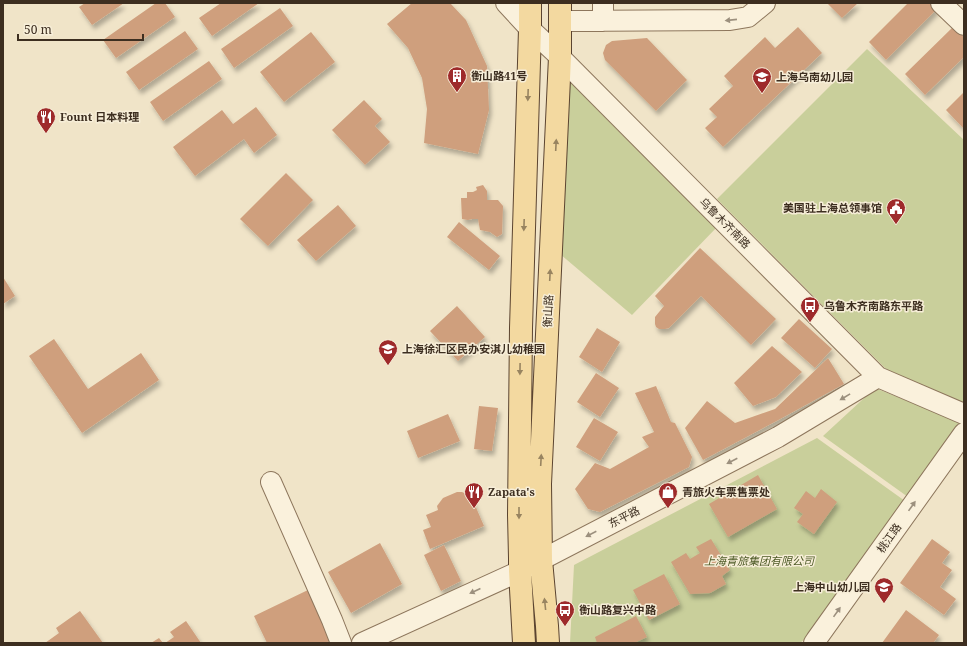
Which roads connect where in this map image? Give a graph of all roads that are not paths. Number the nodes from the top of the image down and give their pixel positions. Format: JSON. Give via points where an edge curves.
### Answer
{"nodes":[{"id":1,"x":506,"y":3,"type":"edge"},
{"id":2,"x":530,"y":3,"type":"edge"},
{"id":3,"x":765,"y":3,"type":"edge"},
{"id":4,"x":941,"y":3,"type":"edge"},
{"id":5,"x":674,"y":11,"type":"edge"},
{"id":6,"x":560,"y":12,"type":"edge"},
{"id":7,"x":603,"y":12,"type":"edge"},
{"id":8,"x":964,"y":25,"type":"edge"},
{"id":9,"x":530,"y":28,"type":"junction"},
{"id":10,"x":560,"y":57,"type":"junction"},
{"id":11,"x":878,"y":377,"type":"junction"},
{"id":12,"x":964,"y":414,"type":"edge"},
{"id":13,"x":964,"y":433,"type":"edge"},
{"id":14,"x":272,"y":482,"type":"dead end"},
{"id":15,"x":541,"y":560,"type":"junction"},
{"id":16,"x":520,"y":571,"type":"junction"},
{"id":17,"x":341,"y":643,"type":"edge"},
{"id":18,"x":362,"y":643,"type":"edge"},
{"id":19,"x":524,"y":643,"type":"edge"},
{"id":20,"x":548,"y":643,"type":"edge"},
{"id":21,"x":814,"y":643,"type":"edge"}],
"edges":[{"from":1,"to":9,"type":"street","name":"乌鲁木齐南路"},
{"from":2,"to":9,"type":"main road"},
{"from":3,"to":5,"type":"street","one_way":true,"via":[[748,17],[730,20]]},
{"from":4,"to":8,"type":"street"},
{"from":5,"to":7,"type":"street","via":[[634,21]]},
{"from":6,"to":7,"type":"street"},
{"from":6,"to":10,"type":"main road","name":"衡山路"},
{"from":9,"to":10,"type":"street","name":"乌鲁木齐南路"},
{"from":9,"to":16,"type":"main road","one_way":true,"via":[[521,328]]},
{"from":10,"to":11,"type":"street","name":"乌鲁木齐南路"},
{"from":15,"to":10,"type":"main road","name":"衡山路","one_way":true,"via":[[540,484]]},
{"from":11,"to":12,"type":"street","name":"乌鲁木齐南路"},
{"from":11,"to":15,"type":"street","name":"东平路","one_way":true,"via":[[778,437]]},
{"from":21,"to":13,"type":"street","name":"桃江路","one_way":true},
{"from":14,"to":17,"type":"street"},
{"from":15,"to":16,"type":"street","name":"东平路"},
{"from":20,"to":15,"type":"main road","name":"衡山路","one_way":true},
{"from":16,"to":18,"type":"street","name":"东平路","one_way":true},
{"from":16,"to":19,"type":"main road"}]}
